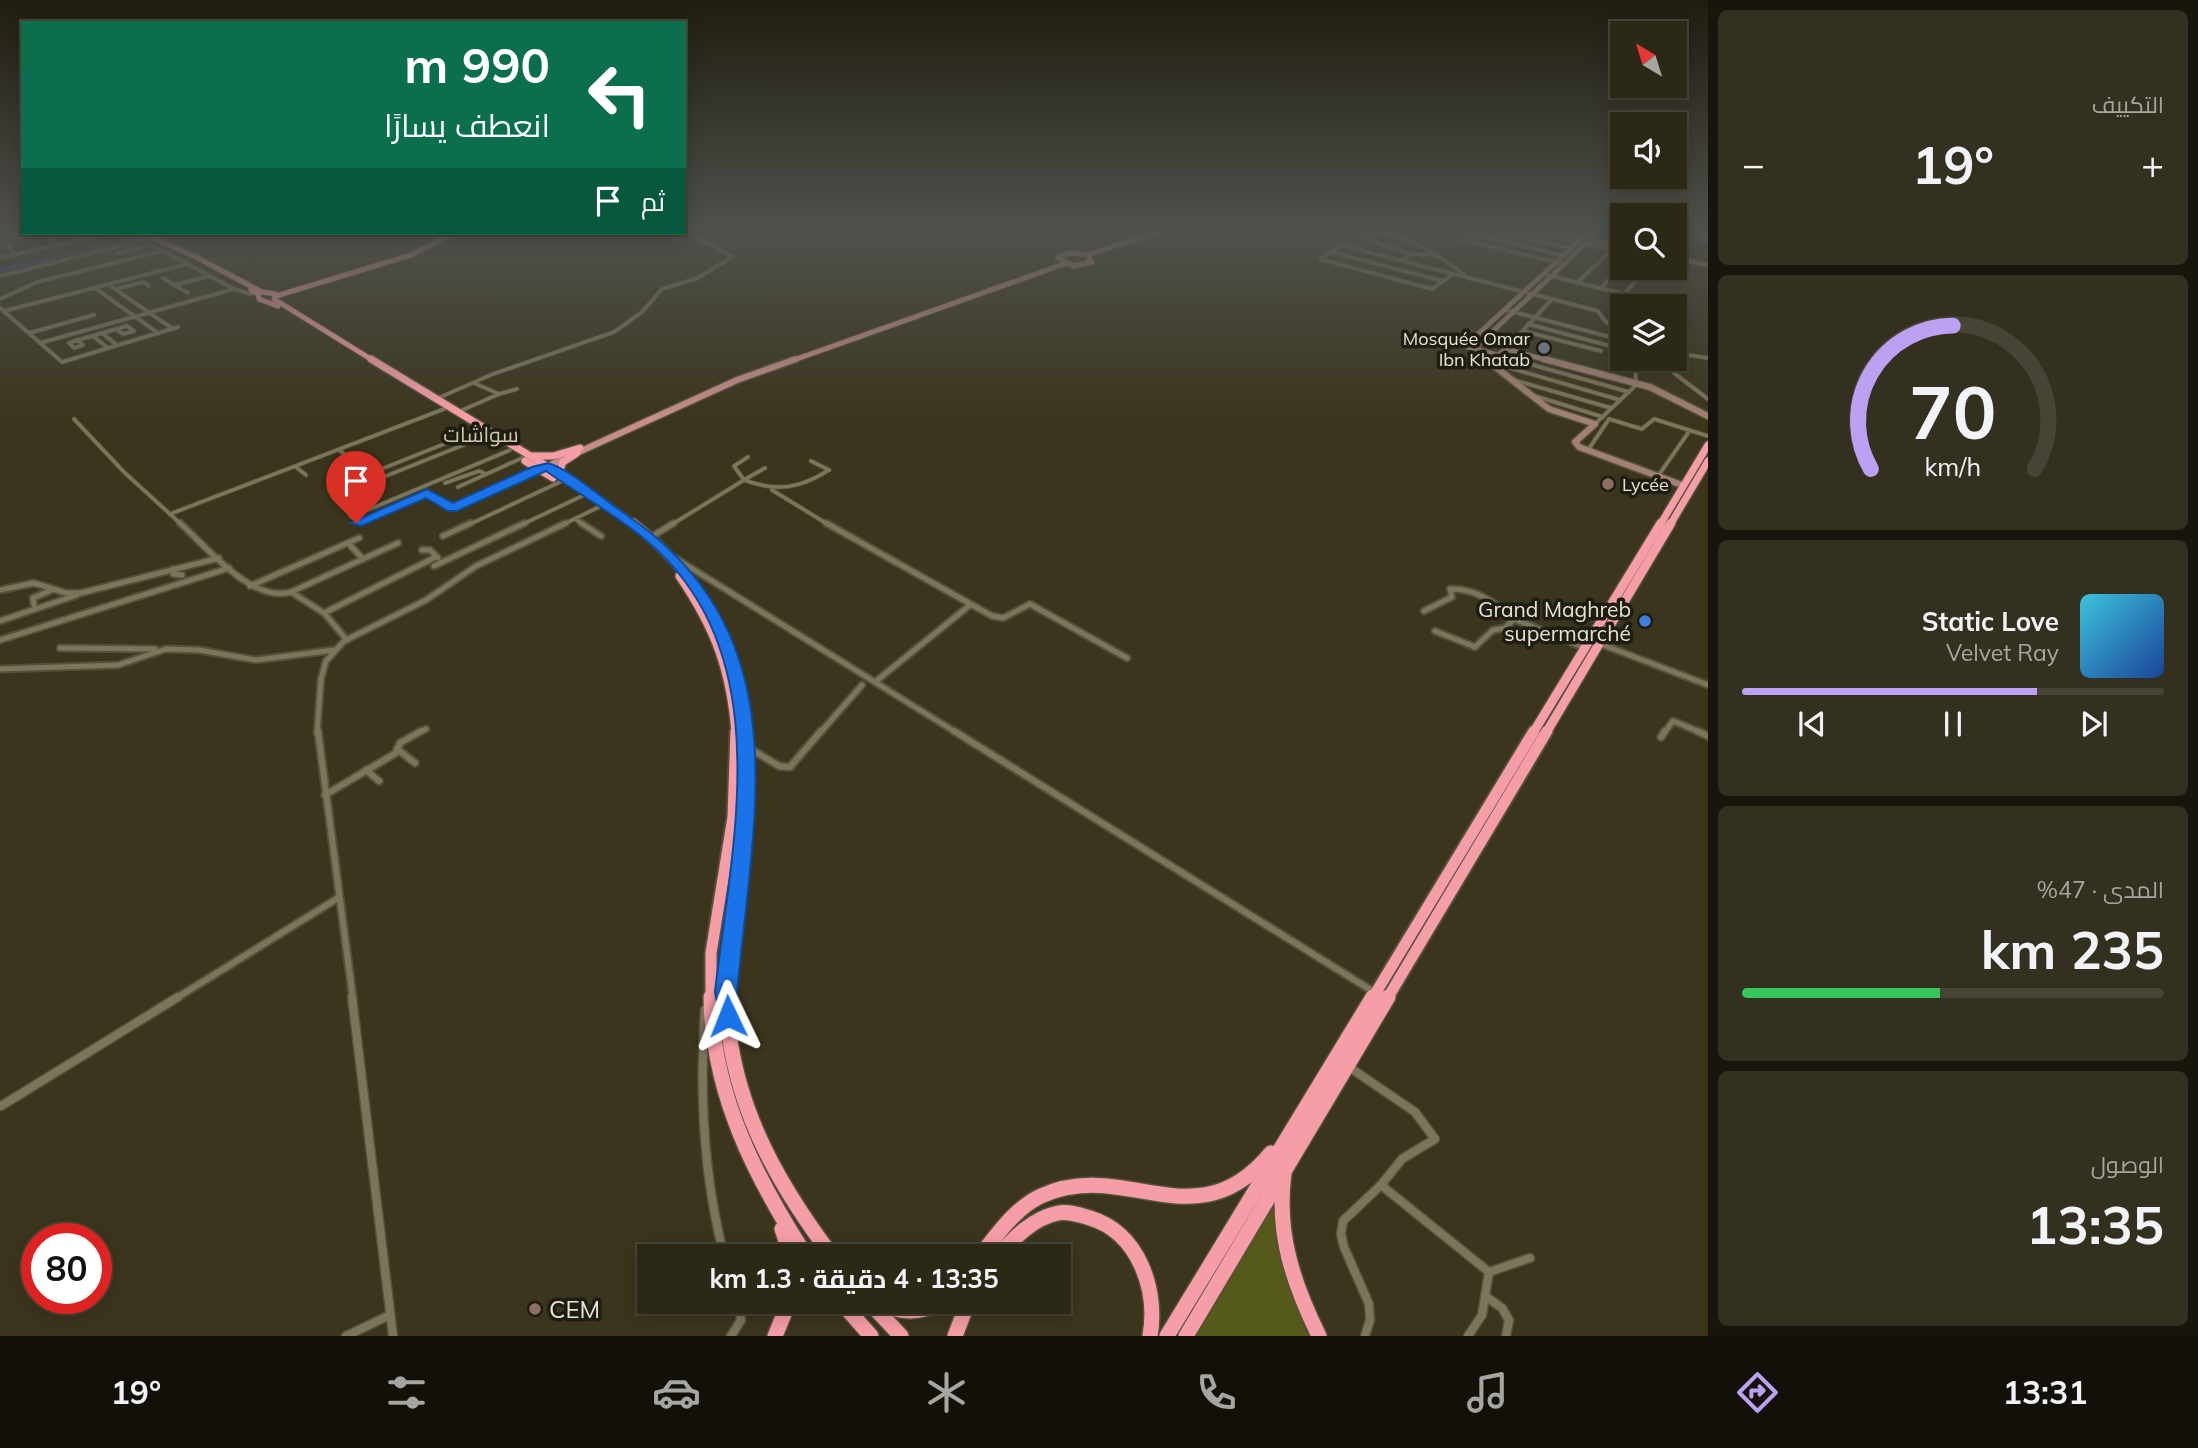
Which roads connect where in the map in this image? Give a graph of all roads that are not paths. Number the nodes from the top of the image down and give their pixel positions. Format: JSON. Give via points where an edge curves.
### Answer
{"nodes":[{"id":1,"x":70,"y":293,"type":"edge"},
{"id":2,"x":103,"y":293,"type":"edge"},
{"id":3,"x":219,"y":293,"type":"edge"},
{"id":4,"x":252,"y":293,"type":"edge"},
{"id":5,"x":254,"y":293,"type":"edge"},
{"id":6,"x":265,"y":293,"type":"edge"},
{"id":7,"x":284,"y":293,"type":"edge"},
{"id":8,"x":289,"y":293,"type":"edge"},
{"id":9,"x":658,"y":293,"type":"edge"},
{"id":10,"x":981,"y":293,"type":"edge"},
{"id":11,"x":1524,"y":293,"type":"edge"},
{"id":12,"x":122,"y":294,"type":"joint"},
{"id":13,"x":1533,"y":294,"type":"joint"},
{"id":14,"x":108,"y":297,"type":"junction"},
{"id":15,"x":261,"y":298,"type":"junction"},
{"id":16,"x":275,"y":298,"type":"junction"},
{"id":17,"x":1552,"y":299,"type":"junction"},
{"id":18,"x":131,"y":300,"type":"junction"},
{"id":19,"x":117,"y":303,"type":"junction"},
{"id":20,"x":2,"y":310,"type":"edge"},
{"id":21,"x":1506,"y":310,"type":"junction"},
{"id":22,"x":1513,"y":312,"type":"junction"},
{"id":23,"x":150,"y":313,"type":"junction"},
{"id":24,"x":94,"y":315,"type":"dead end"},
{"id":25,"x":136,"y":317,"type":"junction"},
{"id":26,"x":1537,"y":318,"type":"junction"},
{"id":27,"x":1610,"y":322,"type":"edge"},
{"id":28,"x":1528,"y":324,"type":"junction"},
{"id":29,"x":116,"y":329,"type":"dead end"},
{"id":30,"x":1522,"y":331,"type":"junction"},
{"id":31,"x":29,"y":333,"type":"junction"},
{"id":32,"x":102,"y":333,"type":"junction"},
{"id":33,"x":158,"y":333,"type":"junction"},
{"id":34,"x":93,"y":336,"type":"junction"},
{"id":35,"x":1610,"y":337,"type":"edge"},
{"id":36,"x":78,"y":340,"type":"dead end"},
{"id":37,"x":40,"y":343,"type":"junction"},
{"id":38,"x":117,"y":345,"type":"junction"},
{"id":39,"x":1610,"y":346,"type":"edge"},
{"id":40,"x":108,"y":348,"type":"junction"},
{"id":41,"x":1474,"y":349,"type":"junction"},
{"id":42,"x":1506,"y":349,"type":"junction"},
{"id":43,"x":1601,"y":351,"type":"dead end"},
{"id":44,"x":1498,"y":355,"type":"junction"},
{"id":45,"x":1687,"y":355,"type":"edge"},
{"id":46,"x":1708,"y":358,"type":"edge"},
{"id":47,"x":1493,"y":363,"type":"junction"},
{"id":48,"x":1635,"y":371,"type":"edge"},
{"id":49,"x":1674,"y":371,"type":"edge"},
{"id":50,"x":1510,"y":379,"type":"junction"},
{"id":51,"x":474,"y":383,"type":"junction"},
{"id":52,"x":1636,"y":385,"type":"junction"},
{"id":53,"x":515,"y":387,"type":"dead end"},
{"id":54,"x":1629,"y":392,"type":"junction"},
{"id":55,"x":499,"y":394,"type":"junction"},
{"id":56,"x":1530,"y":395,"type":"junction"},
{"id":57,"x":436,"y":399,"type":"junction"},
{"id":58,"x":1708,"y":399,"type":"edge"},
{"id":59,"x":488,"y":400,"type":"junction"},
{"id":60,"x":1620,"y":400,"type":"junction"},
{"id":61,"x":496,"y":401,"type":"dead end"},
{"id":62,"x":1611,"y":408,"type":"junction"},
{"id":63,"x":444,"y":409,"type":"junction"},
{"id":64,"x":458,"y":412,"type":"junction"},
{"id":65,"x":1708,"y":416,"type":"edge"},
{"id":66,"x":1602,"y":417,"type":"junction"},
{"id":67,"x":74,"y":419,"type":"dead end"},
{"id":68,"x":1609,"y":419,"type":"junction"},
{"id":69,"x":1595,"y":424,"type":"junction"},
{"id":70,"x":479,"y":430,"type":"junction"},
{"id":71,"x":1688,"y":433,"type":"dead end"},
{"id":72,"x":486,"y":436,"type":"junction"},
{"id":73,"x":1708,"y":436,"type":"edge"},
{"id":74,"x":1708,"y":445,"type":"edge"},
{"id":75,"x":581,"y":449,"type":"junction"},
{"id":76,"x":339,"y":450,"type":"junction"},
{"id":77,"x":510,"y":450,"type":"junction"},
{"id":78,"x":1588,"y":450,"type":"junction"},
{"id":79,"x":525,"y":457,"type":"junction"},
{"id":80,"x":748,"y":457,"type":"dead end"},
{"id":81,"x":351,"y":460,"type":"dead end"},
{"id":82,"x":811,"y":461,"type":"dead end"},
{"id":83,"x":1708,"y":461,"type":"edge"},
{"id":84,"x":296,"y":467,"type":"junction"},
{"id":85,"x":542,"y":467,"type":"junction"},
{"id":86,"x":765,"y":468,"type":"dead end"},
{"id":87,"x":486,"y":474,"type":"junction"},
{"id":88,"x":306,"y":475,"type":"dead end"},
{"id":89,"x":1658,"y":476,"type":"junction"},
{"id":90,"x":744,"y":480,"type":"junction"},
{"id":91,"x":445,"y":482,"type":"dead end"},
{"id":92,"x":565,"y":482,"type":"junction"},
{"id":93,"x":1682,"y":485,"type":"junction"},
{"id":94,"x":361,"y":486,"type":"dead end"},
{"id":95,"x":458,"y":486,"type":"dead end"},
{"id":96,"x":329,"y":490,"type":"dead end"},
{"id":97,"x":772,"y":490,"type":"junction"},
{"id":98,"x":582,"y":496,"type":"junction"},
{"id":99,"x":599,"y":507,"type":"junction"},
{"id":100,"x":170,"y":514,"type":"junction"},
{"id":101,"x":351,"y":517,"type":"dead end"},
{"id":102,"x":575,"y":519,"type":"junction"},
{"id":103,"x":356,"y":523,"type":"dead end"},
{"id":104,"x":443,"y":536,"type":"dead end"},
{"id":105,"x":601,"y":536,"type":"dead end"},
{"id":106,"x":651,"y":537,"type":"junction"},
{"id":107,"x":359,"y":538,"type":"dead end"},
{"id":108,"x":398,"y":543,"type":"dead end"},
{"id":109,"x":349,"y":544,"type":"junction"},
{"id":110,"x":422,"y":550,"type":"dead end"},
{"id":111,"x":672,"y":556,"type":"junction"},
{"id":112,"x":436,"y":557,"type":"junction"},
{"id":113,"x":219,"y":558,"type":"junction"},
{"id":114,"x":363,"y":559,"type":"junction"},
{"id":115,"x":443,"y":562,"type":"junction"},
{"id":116,"x":434,"y":566,"type":"dead end"},
{"id":117,"x":229,"y":568,"type":"junction"},
{"id":118,"x":173,"y":569,"type":"junction"},
{"id":119,"x":182,"y":575,"type":"dead end"},
{"id":120,"x":250,"y":586,"type":"junction"},
{"id":121,"x":54,"y":589,"type":"junction"},
{"id":122,"x":0,"y":590,"type":"edge"},
{"id":123,"x":291,"y":592,"type":"junction"},
{"id":124,"x":81,"y":593,"type":"junction"},
{"id":125,"x":34,"y":605,"type":"dead end"},
{"id":126,"x":970,"y":605,"type":"junction"},
{"id":127,"x":1423,"y":611,"type":"dead end"},
{"id":128,"x":324,"y":613,"type":"junction"},
{"id":129,"x":1514,"y":620,"type":"junction"},
{"id":130,"x":0,"y":621,"type":"edge"},
{"id":131,"x":1435,"y":631,"type":"dead end"},
{"id":132,"x":0,"y":640,"type":"edge"},
{"id":133,"x":348,"y":640,"type":"junction"},
{"id":134,"x":1592,"y":645,"type":"junction"},
{"id":135,"x":60,"y":648,"type":"dead end"},
{"id":136,"x":161,"y":650,"type":"junction"},
{"id":137,"x":334,"y":650,"type":"junction"},
{"id":138,"x":1127,"y":658,"type":"dead end"},
{"id":139,"x":0,"y":669,"type":"edge"},
{"id":140,"x":875,"y":682,"type":"junction"},
{"id":141,"x":862,"y":685,"type":"dead end"},
{"id":142,"x":1708,"y":685,"type":"edge"},
{"id":143,"x":426,"y":729,"type":"dead end"},
{"id":144,"x":1708,"y":736,"type":"edge"},
{"id":145,"x":1661,"y":737,"type":"dead end"},
{"id":146,"x":747,"y":747,"type":"junction"},
{"id":147,"x":397,"y":749,"type":"junction"},
{"id":148,"x":415,"y":763,"type":"dead end"},
{"id":149,"x":366,"y":771,"type":"junction"},
{"id":150,"x":379,"y":781,"type":"dead end"},
{"id":151,"x":324,"y":795,"type":"junction"},
{"id":152,"x":338,"y":898,"type":"junction"},
{"id":153,"x":710,"y":968,"type":"junction"},
{"id":154,"x":1375,"y":993,"type":"junction"},
{"id":155,"x":1346,"y":1065,"type":"junction"},
{"id":156,"x":1,"y":1106,"type":"edge"},
{"id":157,"x":1285,"y":1137,"type":"junction"},
{"id":158,"x":1286,"y":1165,"type":"junction"},
{"id":159,"x":1381,"y":1185,"type":"junction"},
{"id":160,"x":775,"y":1208,"type":"junction"},
{"id":161,"x":721,"y":1244,"type":"edge"},
{"id":162,"x":787,"y":1244,"type":"edge"},
{"id":163,"x":798,"y":1244,"type":"edge"},
{"id":164,"x":823,"y":1244,"type":"edge"},
{"id":165,"x":989,"y":1244,"type":"edge"},
{"id":166,"x":1009,"y":1244,"type":"edge"},
{"id":167,"x":1530,"y":1258,"type":"dead end"},
{"id":168,"x":1489,"y":1272,"type":"junction"},
{"id":169,"x":1488,"y":1298,"type":"junction"},
{"id":170,"x":740,"y":1314,"type":"edge"},
{"id":171,"x":784,"y":1314,"type":"edge"},
{"id":172,"x":852,"y":1314,"type":"edge"},
{"id":173,"x":880,"y":1314,"type":"edge"},
{"id":174,"x":963,"y":1314,"type":"edge"},
{"id":175,"x":390,"y":1315,"type":"junction"},
{"id":176,"x":346,"y":1336,"type":"edge"},
{"id":177,"x":393,"y":1336,"type":"edge"},
{"id":178,"x":731,"y":1336,"type":"edge"},
{"id":179,"x":775,"y":1336,"type":"edge"},
{"id":180,"x":871,"y":1336,"type":"edge"},
{"id":181,"x":901,"y":1336,"type":"edge"},
{"id":182,"x":955,"y":1336,"type":"edge"},
{"id":183,"x":1150,"y":1336,"type":"edge"},
{"id":184,"x":1167,"y":1336,"type":"edge"},
{"id":185,"x":1186,"y":1336,"type":"edge"},
{"id":186,"x":1319,"y":1336,"type":"edge"},
{"id":187,"x":1365,"y":1336,"type":"edge"},
{"id":188,"x":1468,"y":1336,"type":"edge"},
{"id":189,"x":1506,"y":1336,"type":"edge"}],
"edges":[{"from":1,"to":20,"type":"street"},
{"from":2,"to":14,"type":"street"},
{"from":3,"to":23,"type":"street"},
{"from":4,"to":16,"type":"highway","via":[[259,300]]},
{"from":5,"to":15,"type":"highway"},
{"from":6,"to":16,"type":"highway"},
{"from":7,"to":16,"type":"highway"},
{"from":8,"to":16,"type":"highway"},
{"from":9,"to":51,"type":"street","via":[[614,332]]},
{"from":10,"to":75,"type":"main road","via":[[757,373]]},
{"from":11,"to":21,"type":"main road"},
{"from":12,"to":14,"type":"street"},
{"from":12,"to":18,"type":"street"},
{"from":13,"to":17,"type":"street"},
{"from":13,"to":22,"type":"main road"},
{"from":14,"to":19,"type":"street"},
{"from":15,"to":16,"type":"highway"},
{"from":15,"to":16,"type":"highway"},
{"from":16,"to":57,"type":"highway"},
{"from":16,"to":63,"type":"highway"},
{"from":17,"to":26,"type":"street"},
{"from":17,"to":27,"type":"street","via":[[1598,311]]},
{"from":18,"to":19,"type":"street"},
{"from":18,"to":23,"type":"street"},
{"from":19,"to":25,"type":"street"},
{"from":20,"to":31,"type":"street"},
{"from":21,"to":22,"type":"street"},
{"from":21,"to":41,"type":"main road","via":[[1465,346]]},
{"from":22,"to":26,"type":"street"},
{"from":22,"to":41,"type":"main road"},
{"from":23,"to":25,"type":"street"},
{"from":23,"to":33,"type":"street","via":[[175,328]]},
{"from":24,"to":31,"type":"street"},
{"from":25,"to":33,"type":"street"},
{"from":25,"to":37,"type":"street"},
{"from":26,"to":28,"type":"street"},
{"from":26,"to":35,"type":"street"},
{"from":28,"to":30,"type":"street"},
{"from":28,"to":39,"type":"street"},
{"from":29,"to":32,"type":"street"},
{"from":30,"to":42,"type":"street"},
{"from":30,"to":43,"type":"street"},
{"from":31,"to":37,"type":"street"},
{"from":32,"to":34,"type":"street"},
{"from":32,"to":38,"type":"street"},
{"from":33,"to":38,"type":"street"},
{"from":34,"to":36,"type":"street"},
{"from":34,"to":40,"type":"street"},
{"from":37,"to":40,"type":"street","via":[[61,362]]},
{"from":38,"to":40,"type":"street"},
{"from":41,"to":44,"type":"main road"},
{"from":42,"to":44,"type":"main road"},
{"from":42,"to":52,"type":"main road"},
{"from":44,"to":47,"type":"main road"},
{"from":44,"to":54,"type":"street"},
{"from":45,"to":46,"type":"street"},
{"from":47,"to":50,"type":"main road"},
{"from":47,"to":60,"type":"street"},
{"from":48,"to":52,"type":"street"},
{"from":49,"to":58,"type":"street"},
{"from":50,"to":56,"type":"main road"},
{"from":50,"to":62,"type":"street"},
{"from":51,"to":55,"type":"street"},
{"from":51,"to":57,"type":"street"},
{"from":52,"to":54,"type":"street"},
{"from":52,"to":65,"type":"main road","via":[[1660,391]]},
{"from":53,"to":55,"type":"street"},
{"from":54,"to":60,"type":"street"},
{"from":55,"to":59,"type":"street"},
{"from":56,"to":66,"type":"street"},
{"from":56,"to":69,"type":"main road","via":[[1549,409]]},
{"from":57,"to":64,"type":"highway"},
{"from":59,"to":61,"type":"street"},
{"from":59,"to":64,"type":"street"},
{"from":60,"to":62,"type":"street"},
{"from":62,"to":66,"type":"street"},
{"from":63,"to":70,"type":"highway"},
{"from":63,"to":76,"type":"street"},
{"from":64,"to":79,"type":"highway"},
{"from":66,"to":68,"type":"street"},
{"from":66,"to":69,"type":"street"},
{"from":67,"to":100,"type":"street"},
{"from":68,"to":73,"type":"street","via":[[1642,429],[1654,419]]},
{"from":68,"to":78,"type":"street"},
{"from":69,"to":78,"type":"main road","via":[[1575,442]]},
{"from":70,"to":72,"type":"highway"},
{"from":70,"to":96,"type":"street"},
{"from":71,"to":89,"type":"street"},
{"from":72,"to":77,"type":"highway"},
{"from":72,"to":94,"type":"street"},
{"from":74,"to":93,"type":"highway"},
{"from":75,"to":79,"type":"highway"},
{"from":75,"to":85,"type":"main road"},
{"from":75,"to":92,"type":"highway","via":[[561,465]]},
{"from":76,"to":81,"type":"street"},
{"from":76,"to":84,"type":"street"},
{"from":77,"to":79,"type":"highway"},
{"from":77,"to":101,"type":"street"},
{"from":78,"to":89,"type":"main road"},
{"from":79,"to":85,"type":"highway"},
{"from":79,"to":87,"type":"street"},
{"from":80,"to":90,"type":"street","via":[[734,466]]},
{"from":82,"to":97,"type":"street","via":[[830,470],[807,484]]},
{"from":83,"to":134,"type":"highway"},
{"from":84,"to":88,"type":"street"},
{"from":84,"to":100,"type":"street"},
{"from":85,"to":92,"type":"highway"},
{"from":85,"to":103,"type":"street","via":[[453,509],[427,493]]},
{"from":86,"to":90,"type":"street"},
{"from":87,"to":91,"type":"street","via":[[479,471]]},
{"from":87,"to":95,"type":"street"},
{"from":89,"to":93,"type":"main road"},
{"from":90,"to":97,"type":"street"},
{"from":90,"to":106,"type":"street"},
{"from":92,"to":98,"type":"highway"},
{"from":92,"to":104,"type":"street"},
{"from":92,"to":106,"type":"highway"},
{"from":93,"to":134,"type":"highway"},
{"from":97,"to":126,"type":"street"},
{"from":98,"to":99,"type":"highway"},
{"from":98,"to":115,"type":"street"},
{"from":99,"to":102,"type":"street"},
{"from":99,"to":153,"type":"highway","via":[[645,540],[683,580],[714,629],[728,667],[738,725],[737,767]]},
{"from":100,"to":113,"type":"street"},
{"from":102,"to":105,"type":"street"},
{"from":102,"to":133,"type":"street","via":[[476,566],[426,600]]},
{"from":106,"to":111,"type":"highway"},
{"from":107,"to":109,"type":"street"},
{"from":108,"to":114,"type":"street"},
{"from":109,"to":114,"type":"street"},
{"from":109,"to":120,"type":"street"},
{"from":110,"to":112,"type":"street","via":[[430,550]]},
{"from":111,"to":140,"type":"street"},
{"from":111,"to":146,"type":"highway","via":[[706,601],[728,643],[740,686]]},
{"from":112,"to":115,"type":"street"},
{"from":112,"to":128,"type":"street"},
{"from":113,"to":117,"type":"street"},
{"from":113,"to":118,"type":"street"},
{"from":114,"to":123,"type":"street"},
{"from":115,"to":116,"type":"street"},
{"from":117,"to":120,"type":"street"},
{"from":117,"to":132,"type":"street"},
{"from":118,"to":119,"type":"street","via":[[173,574]]},
{"from":118,"to":124,"type":"street"},
{"from":120,"to":123,"type":"street","via":[[277,596]]},
{"from":121,"to":122,"type":"street","via":[[34,583]]},
{"from":121,"to":124,"type":"street"},
{"from":121,"to":125,"type":"street","via":[[33,598]]},
{"from":123,"to":128,"type":"street"},
{"from":124,"to":130,"type":"street"},
{"from":126,"to":138,"type":"street","via":[[1003,618],[1030,604]]},
{"from":126,"to":140,"type":"street"},
{"from":127,"to":129,"type":"street","via":[[1452,597],[1450,589],[1458,587],[1501,607]]},
{"from":128,"to":133,"type":"street"},
{"from":129,"to":131,"type":"street","via":[[1493,630],[1475,647]]},
{"from":129,"to":134,"type":"street"},
{"from":133,"to":137,"type":"street"},
{"from":134,"to":142,"type":"street"},
{"from":134,"to":154,"type":"highway"},
{"from":134,"to":155,"type":"highway"},
{"from":135,"to":136,"type":"street"},
{"from":136,"to":137,"type":"street","via":[[198,650],[256,660]]},
{"from":136,"to":139,"type":"street","via":[[118,665]]},
{"from":137,"to":151,"type":"street","via":[[326,661],[317,711]]},
{"from":140,"to":154,"type":"street"},
{"from":141,"to":146,"type":"street","via":[[790,767],[779,766]]},
{"from":143,"to":147,"type":"street"},
{"from":144,"to":145,"type":"street","via":[[1673,720]]},
{"from":146,"to":164,"type":"highway","via":[[726,992],[736,1072],[760,1146],[784,1192]]},
{"from":147,"to":148,"type":"street"},
{"from":147,"to":149,"type":"street"},
{"from":149,"to":150,"type":"street"},
{"from":149,"to":151,"type":"street"},
{"from":151,"to":152,"type":"street"},
{"from":152,"to":156,"type":"street"},
{"from":152,"to":175,"type":"street"},
{"from":153,"to":160,"type":"highway","via":[[721,1087],[749,1159]]},
{"from":153,"to":161,"type":"street","via":[[702,1062],[702,1148]]},
{"from":154,"to":157,"type":"highway"},
{"from":155,"to":158,"type":"highway"},
{"from":155,"to":159,"type":"street","via":[[1415,1112],[1435,1139],[1402,1159]]},
{"from":157,"to":165,"type":"highway","via":[[1250,1177],[1237,1185],[1192,1199],[1066,1186],[1042,1195],[1004,1225]]},
{"from":157,"to":184,"type":"highway"},
{"from":158,"to":185,"type":"highway"},
{"from":158,"to":186,"type":"highway","via":[[1279,1200],[1282,1238],[1291,1275]]},
{"from":159,"to":168,"type":"street"},
{"from":159,"to":187,"type":"street","via":[[1343,1221],[1339,1236],[1361,1278],[1371,1315]]},
{"from":160,"to":162,"type":"highway"},
{"from":160,"to":163,"type":"highway"},
{"from":166,"to":183,"type":"highway","via":[[1032,1225],[1061,1212],[1107,1225],[1124,1240],[1145,1276],[1155,1318]]},
{"from":167,"to":168,"type":"street"},
{"from":168,"to":169,"type":"street"},
{"from":169,"to":188,"type":"street"},
{"from":169,"to":189,"type":"street","via":[[1509,1320]]},
{"from":170,"to":178,"type":"street"},
{"from":171,"to":179,"type":"highway"},
{"from":172,"to":180,"type":"highway"},
{"from":173,"to":181,"type":"highway"},
{"from":174,"to":182,"type":"highway"},
{"from":175,"to":176,"type":"street"},
{"from":175,"to":177,"type":"street"}]}
